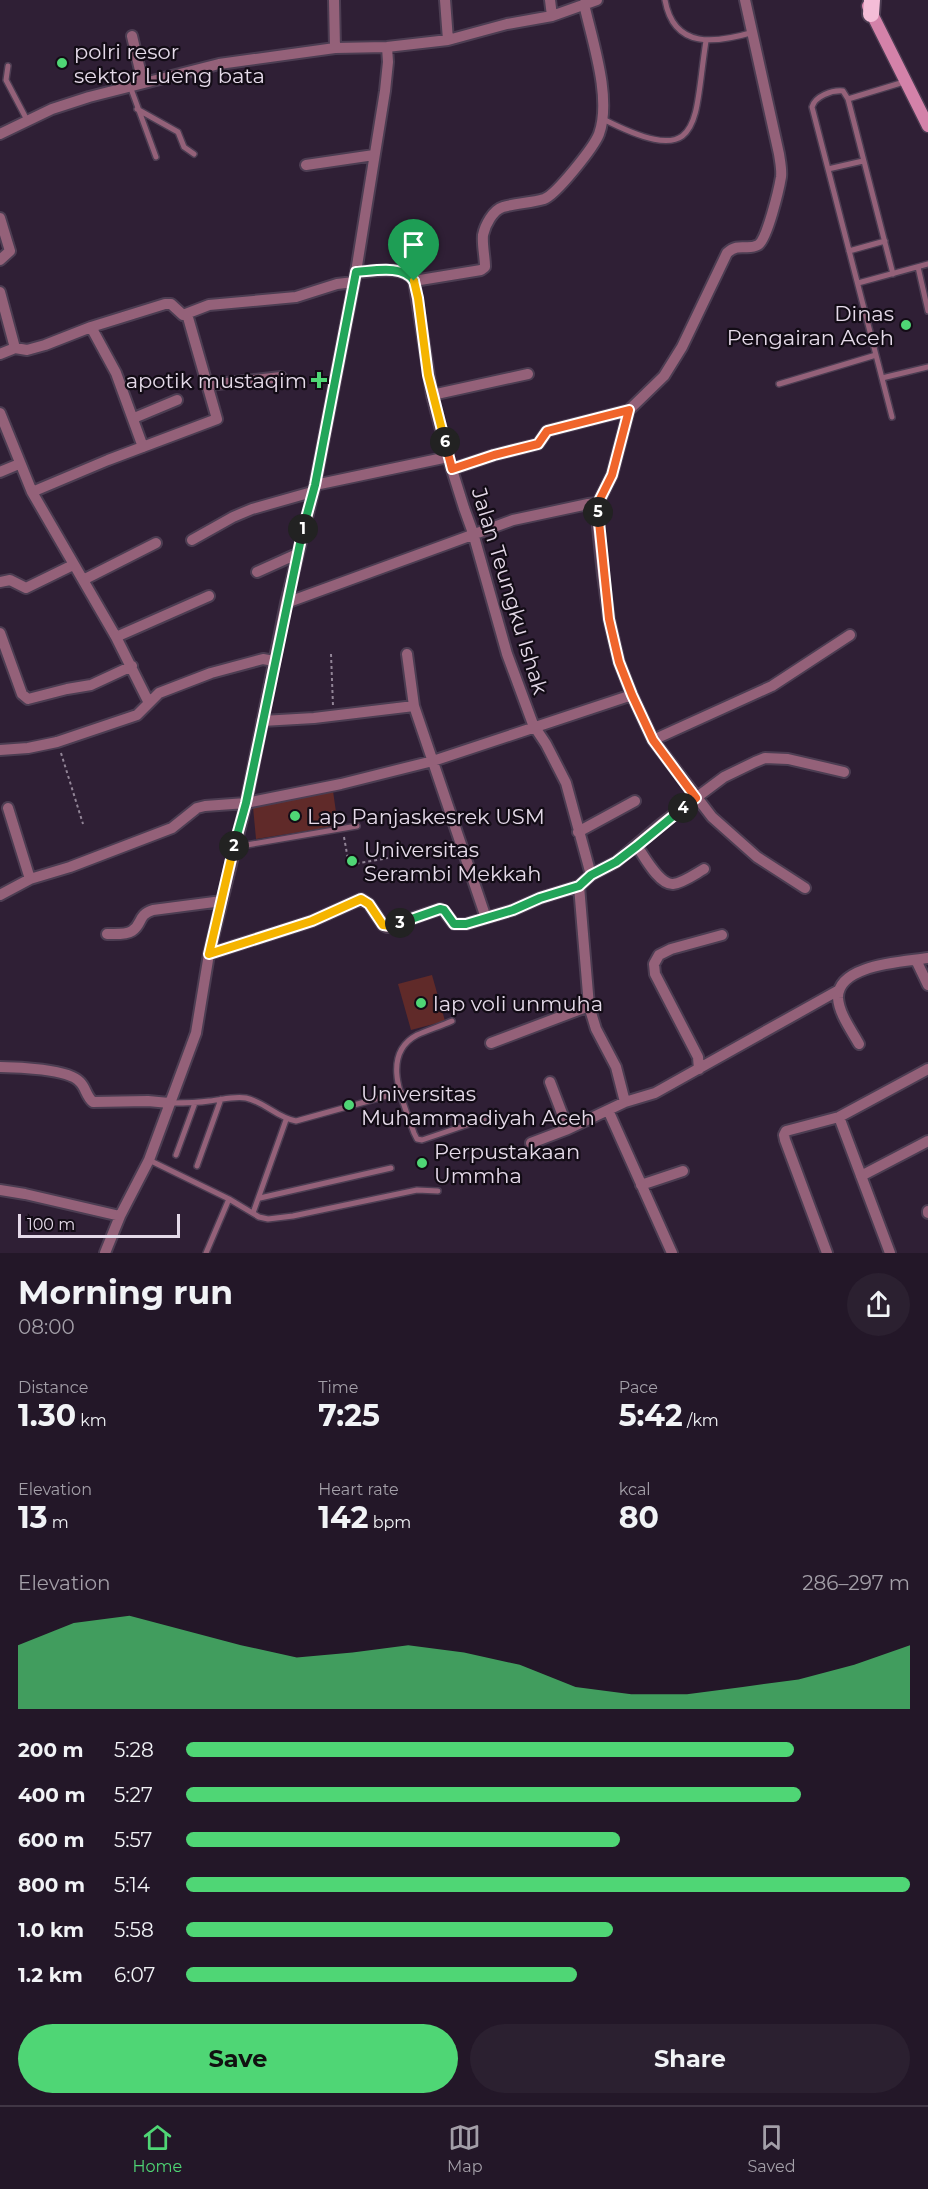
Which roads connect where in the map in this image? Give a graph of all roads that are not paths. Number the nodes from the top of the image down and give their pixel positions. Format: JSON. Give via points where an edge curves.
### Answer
{"nodes":[{"id":1,"x":334,"y":0,"type":"edge"},
{"id":2,"x":445,"y":0,"type":"edge"},
{"id":3,"x":550,"y":0,"type":"edge"},
{"id":4,"x":597,"y":0,"type":"edge"},
{"id":5,"x":665,"y":0,"type":"edge"},
{"id":6,"x":746,"y":0,"type":"edge"},
{"id":7,"x":584,"y":4,"type":"junction"},
{"id":8,"x":870,"y":5,"type":"edge"},
{"id":9,"x":552,"y":16,"type":"junction"},
{"id":10,"x":754,"y":33,"type":"junction"},
{"id":11,"x":132,"y":36,"type":"dead end"},
{"id":12,"x":448,"y":40,"type":"junction"},
{"id":13,"x":706,"y":41,"type":"junction"},
{"id":14,"x":387,"y":47,"type":"junction"},
{"id":15,"x":335,"y":48,"type":"junction"},
{"id":16,"x":8,"y":66,"type":"dead end"},
{"id":17,"x":907,"y":82,"type":"junction"},
{"id":18,"x":143,"y":83,"type":"junction"},
{"id":19,"x":130,"y":86,"type":"junction"},
{"id":20,"x":848,"y":99,"type":"junction"},
{"id":21,"x":137,"y":109,"type":"junction"},
{"id":22,"x":601,"y":118,"type":"junction"},
{"id":23,"x":27,"y":120,"type":"junction"},
{"id":24,"x":928,"y":126,"type":"edge"},
{"id":25,"x":0,"y":134,"type":"edge"},
{"id":26,"x":194,"y":154,"type":"dead end"},
{"id":27,"x":374,"y":155,"type":"junction"},
{"id":28,"x":156,"y":157,"type":"dead end"},
{"id":29,"x":863,"y":161,"type":"junction"},
{"id":30,"x":306,"y":165,"type":"dead end"},
{"id":31,"x":828,"y":169,"type":"junction"},
{"id":32,"x":0,"y":218,"type":"edge"},
{"id":33,"x":885,"y":241,"type":"junction"},
{"id":34,"x":849,"y":251,"type":"junction"},
{"id":35,"x":0,"y":260,"type":"edge"},
{"id":36,"x":928,"y":264,"type":"edge"},
{"id":37,"x":918,"y":267,"type":"junction"},
{"id":38,"x":893,"y":274,"type":"junction"},
{"id":39,"x":355,"y":277,"type":"junction"},
{"id":40,"x":414,"y":281,"type":"junction"},
{"id":41,"x":858,"y":283,"type":"junction"},
{"id":42,"x":0,"y":292,"type":"edge"},
{"id":43,"x":928,"y":311,"type":"edge"},
{"id":44,"x":187,"y":314,"type":"junction"},
{"id":45,"x":91,"y":327,"type":"junction"},
{"id":46,"x":15,"y":348,"type":"junction"},
{"id":47,"x":0,"y":354,"type":"edge"},
{"id":48,"x":876,"y":355,"type":"junction"},
{"id":49,"x":928,"y":367,"type":"edge"},
{"id":50,"x":528,"y":374,"type":"dead end"},
{"id":51,"x":281,"y":377,"type":"dead end"},
{"id":52,"x":882,"y":378,"type":"junction"},
{"id":53,"x":779,"y":384,"type":"dead end"},
{"id":54,"x":208,"y":385,"type":"junction"},
{"id":55,"x":432,"y":395,"type":"junction"},
{"id":56,"x":177,"y":400,"type":"dead end"},
{"id":57,"x":629,"y":410,"type":"junction"},
{"id":58,"x":0,"y":413,"type":"edge"},
{"id":59,"x":892,"y":417,"type":"dead end"},
{"id":60,"x":134,"y":418,"type":"junction"},
{"id":61,"x":143,"y":447,"type":"junction"},
{"id":62,"x":448,"y":457,"type":"junction"},
{"id":63,"x":19,"y":464,"type":"junction"},
{"id":64,"x":452,"y":469,"type":"junction"},
{"id":65,"x":0,"y":472,"type":"edge"},
{"id":66,"x":313,"y":489,"type":"junction"},
{"id":67,"x":32,"y":492,"type":"junction"},
{"id":68,"x":598,"y":503,"type":"junction"},
{"id":69,"x":473,"y":533,"type":"junction"},
{"id":70,"x":192,"y":540,"type":"dead end"},
{"id":71,"x":156,"y":543,"type":"dead end"},
{"id":72,"x":297,"y":554,"type":"junction"},
{"id":73,"x":73,"y":565,"type":"junction"},
{"id":74,"x":257,"y":572,"type":"dead end"},
{"id":75,"x":83,"y":580,"type":"junction"},
{"id":76,"x":0,"y":582,"type":"edge"},
{"id":77,"x":209,"y":596,"type":"dead end"},
{"id":78,"x":286,"y":603,"type":"junction"},
{"id":79,"x":0,"y":633,"type":"edge"},
{"id":80,"x":850,"y":635,"type":"dead end"},
{"id":81,"x":116,"y":637,"type":"junction"},
{"id":82,"x":4,"y":652,"type":"edge"},
{"id":83,"x":407,"y":654,"type":"dead end"},
{"id":84,"x":274,"y":661,"type":"junction"},
{"id":85,"x":132,"y":666,"type":"junction"},
{"id":86,"x":632,"y":695,"type":"junction"},
{"id":87,"x":149,"y":703,"type":"junction"},
{"id":88,"x":414,"y":706,"type":"junction"},
{"id":89,"x":262,"y":721,"type":"junction"},
{"id":90,"x":535,"y":728,"type":"junction"},
{"id":91,"x":653,"y":740,"type":"junction"},
{"id":92,"x":0,"y":750,"type":"edge"},
{"id":93,"x":433,"y":761,"type":"junction"},
{"id":94,"x":844,"y":772,"type":"dead end"},
{"id":95,"x":696,"y":798,"type":"junction"},
{"id":96,"x":635,"y":801,"type":"dead end"},
{"id":97,"x":246,"y":803,"type":"junction"},
{"id":98,"x":8,"y":808,"type":"dead end"},
{"id":99,"x":357,"y":826,"type":"dead end"},
{"id":100,"x":578,"y":832,"type":"junction"},
{"id":101,"x":637,"y":846,"type":"junction"},
{"id":102,"x":234,"y":848,"type":"junction"},
{"id":103,"x":704,"y":869,"type":"dead end"},
{"id":104,"x":591,"y":875,"type":"junction"},
{"id":105,"x":30,"y":879,"type":"junction"},
{"id":106,"x":579,"y":886,"type":"junction"},
{"id":107,"x":805,"y":888,"type":"dead end"},
{"id":108,"x":0,"y":895,"type":"edge"},
{"id":109,"x":222,"y":901,"type":"junction"},
{"id":110,"x":486,"y":918,"type":"junction"},
{"id":111,"x":107,"y":934,"type":"dead end"},
{"id":112,"x":722,"y":935,"type":"dead end"},
{"id":113,"x":209,"y":954,"type":"junction"},
{"id":114,"x":928,"y":958,"type":"edge"},
{"id":115,"x":916,"y":960,"type":"junction"},
{"id":116,"x":928,"y":986,"type":"edge"},
{"id":117,"x":839,"y":990,"type":"junction"},
{"id":118,"x":589,"y":1006,"type":"junction"},
{"id":119,"x":452,"y":1021,"type":"dead end"},
{"id":120,"x":491,"y":1043,"type":"dead end"},
{"id":121,"x":859,"y":1044,"type":"dead end"},
{"id":122,"x":0,"y":1067,"type":"edge"},
{"id":123,"x":699,"y":1069,"type":"junction"},
{"id":124,"x":928,"y":1069,"type":"edge"},
{"id":125,"x":550,"y":1082,"type":"dead end"},
{"id":126,"x":400,"y":1092,"type":"junction"},
{"id":127,"x":221,"y":1099,"type":"junction"},
{"id":128,"x":625,"y":1102,"type":"junction"},
{"id":129,"x":169,"y":1103,"type":"junction"},
{"id":130,"x":195,"y":1103,"type":"junction"},
{"id":131,"x":608,"y":1110,"type":"junction"},
{"id":132,"x":839,"y":1117,"type":"junction"},
{"id":133,"x":484,"y":1119,"type":"dead end"},
{"id":134,"x":286,"y":1120,"type":"junction"},
{"id":135,"x":568,"y":1129,"type":"junction"},
{"id":136,"x":928,"y":1141,"type":"edge"},
{"id":137,"x":531,"y":1143,"type":"dead end"},
{"id":138,"x":176,"y":1155,"type":"dead end"},
{"id":139,"x":149,"y":1160,"type":"junction"},
{"id":140,"x":197,"y":1166,"type":"dead end"},
{"id":141,"x":391,"y":1168,"type":"dead end"},
{"id":142,"x":683,"y":1171,"type":"dead end"},
{"id":143,"x":861,"y":1176,"type":"junction"},
{"id":144,"x":641,"y":1185,"type":"junction"},
{"id":145,"x":0,"y":1190,"type":"edge"},
{"id":146,"x":438,"y":1191,"type":"dead end"},
{"id":147,"x":260,"y":1198,"type":"junction"},
{"id":148,"x":229,"y":1199,"type":"junction"},
{"id":149,"x":253,"y":1214,"type":"junction"},
{"id":150,"x":120,"y":1216,"type":"junction"},
{"id":151,"x":105,"y":1253,"type":"edge"},
{"id":152,"x":206,"y":1253,"type":"edge"},
{"id":153,"x":672,"y":1253,"type":"edge"},
{"id":154,"x":827,"y":1253,"type":"edge"},
{"id":155,"x":890,"y":1253,"type":"edge"}],
"edges":[{"from":1,"to":15,"type":"street"},
{"from":2,"to":12,"type":"street"},
{"from":3,"to":9,"type":"street"},
{"from":4,"to":7,"type":"street"},
{"from":5,"to":13,"type":"lane","via":[[671,20],[681,31]]},
{"from":6,"to":10,"type":"street"},
{"from":7,"to":9,"type":"street"},
{"from":7,"to":22,"type":"street","via":[[602,84]]},
{"from":8,"to":17,"type":"main road"},
{"from":9,"to":12,"type":"street"},
{"from":10,"to":13,"type":"lane"},
{"from":10,"to":57,"type":"street","via":[[782,175],[767,229],[756,247],[736,246],[727,253],[664,376]]},
{"from":11,"to":18,"type":"street"},
{"from":12,"to":14,"type":"street"},
{"from":13,"to":22,"type":"lane","via":[[698,104],[693,123],[684,135],[670,141],[655,140]]},
{"from":14,"to":15,"type":"street"},
{"from":14,"to":27,"type":"street","via":[[386,81]]},
{"from":15,"to":18,"type":"street","via":[[219,64]]},
{"from":16,"to":23,"type":"lane","via":[[6,80]]},
{"from":17,"to":20,"type":"lane"},
{"from":17,"to":24,"type":"main road"},
{"from":18,"to":19,"type":"street"},
{"from":19,"to":21,"type":"lane"},
{"from":19,"to":23,"type":"street"},
{"from":20,"to":29,"type":"lane"},
{"from":20,"to":31,"type":"lane","via":[[839,90],[816,99],[812,107]]},
{"from":21,"to":26,"type":"lane","via":[[178,132],[184,147]]},
{"from":21,"to":28,"type":"lane"},
{"from":22,"to":40,"type":"street","via":[[591,150],[552,195],[503,207],[494,213],[483,235],[485,267]]},
{"from":23,"to":25,"type":"street"},
{"from":27,"to":30,"type":"street"},
{"from":27,"to":39,"type":"street"},
{"from":29,"to":31,"type":"lane"},
{"from":29,"to":33,"type":"lane"},
{"from":31,"to":34,"type":"lane"},
{"from":32,"to":35,"type":"street","via":[[10,251]]},
{"from":33,"to":34,"type":"lane"},
{"from":33,"to":38,"type":"lane"},
{"from":34,"to":41,"type":"lane"},
{"from":36,"to":37,"type":"lane"},
{"from":37,"to":38,"type":"lane"},
{"from":37,"to":43,"type":"lane"},
{"from":38,"to":41,"type":"lane"},
{"from":39,"to":40,"type":"street","via":[[400,270]]},
{"from":39,"to":44,"type":"street","via":[[296,297],[209,305]]},
{"from":39,"to":66,"type":"street"},
{"from":40,"to":55,"type":"street","name":"Jalan Teungku Ishak"},
{"from":41,"to":48,"type":"lane"},
{"from":42,"to":46,"type":"street"},
{"from":44,"to":45,"type":"street","via":[[179,313],[169,303]]},
{"from":44,"to":54,"type":"street"},
{"from":45,"to":46,"type":"street","via":[[27,350]]},
{"from":45,"to":60,"type":"street"},
{"from":46,"to":47,"type":"street"},
{"from":48,"to":52,"type":"lane"},
{"from":48,"to":53,"type":"lane"},
{"from":49,"to":52,"type":"lane"},
{"from":50,"to":55,"type":"street"},
{"from":51,"to":54,"type":"street"},
{"from":52,"to":59,"type":"lane"},
{"from":54,"to":61,"type":"street","via":[[218,420]]},
{"from":55,"to":62,"type":"street","name":"Jalan Teungku Ishak"},
{"from":56,"to":60,"type":"street"},
{"from":57,"to":64,"type":"street","via":[[547,431],[538,444]]},
{"from":57,"to":68,"type":"street","via":[[612,475]]},
{"from":58,"to":63,"type":"street"},
{"from":60,"to":61,"type":"street"},
{"from":61,"to":67,"type":"street"},
{"from":62,"to":64,"type":"street","name":"Jalan Teungku Ishak"},
{"from":62,"to":66,"type":"street"},
{"from":63,"to":65,"type":"street"},
{"from":63,"to":67,"type":"street"},
{"from":64,"to":69,"type":"street","name":"Jalan Teungku Ishak"},
{"from":66,"to":70,"type":"street","via":[[233,517]]},
{"from":66,"to":72,"type":"street"},
{"from":67,"to":73,"type":"street"},
{"from":68,"to":69,"type":"street","via":[[513,520]]},
{"from":68,"to":86,"type":"street","via":[[609,619]]},
{"from":69,"to":78,"type":"street"},
{"from":69,"to":90,"type":"street","name":"Jalan Teungku Ishak","via":[[507,654]]},
{"from":71,"to":75,"type":"street"},
{"from":72,"to":74,"type":"street"},
{"from":72,"to":78,"type":"street"},
{"from":73,"to":75,"type":"street"},
{"from":73,"to":76,"type":"street","via":[[26,588],[10,580]]},
{"from":75,"to":81,"type":"street"},
{"from":77,"to":81,"type":"street"},
{"from":78,"to":84,"type":"street"},
{"from":79,"to":82,"type":"street"},
{"from":80,"to":91,"type":"street","via":[[772,686]]},
{"from":81,"to":85,"type":"street"},
{"from":82,"to":85,"type":"street","via":[[22,694],[28,699],[91,685]]},
{"from":83,"to":88,"type":"street"},
{"from":84,"to":87,"type":"street","via":[[263,659],[218,670],[159,693]]},
{"from":84,"to":89,"type":"street"},
{"from":85,"to":87,"type":"street"},
{"from":86,"to":90,"type":"street"},
{"from":86,"to":91,"type":"street"},
{"from":87,"to":92,"type":"street","via":[[137,715],[57,742]]},
{"from":88,"to":89,"type":"street"},
{"from":88,"to":93,"type":"street"},
{"from":89,"to":97,"type":"street"},
{"from":90,"to":93,"type":"street"},
{"from":90,"to":100,"type":"street","name":"Jalan Teungku Ishak","via":[[566,783]]},
{"from":91,"to":95,"type":"street"},
{"from":93,"to":97,"type":"street"},
{"from":93,"to":110,"type":"street"},
{"from":94,"to":95,"type":"street","via":[[788,759],[765,758],[724,777]]},
{"from":95,"to":101,"type":"street"},
{"from":95,"to":107,"type":"street","via":[[743,846]]},
{"from":96,"to":100,"type":"street"},
{"from":97,"to":102,"type":"street"},
{"from":97,"to":105,"type":"street","via":[[197,808],[172,828]]},
{"from":98,"to":105,"type":"street"},
{"from":99,"to":102,"type":"lane"},
{"from":100,"to":104,"type":"street","name":"Jalan Teungku Ishak"},
{"from":101,"to":103,"type":"street","via":[[666,883],[673,884]]},
{"from":101,"to":104,"type":"street"},
{"from":102,"to":109,"type":"street"},
{"from":104,"to":106,"type":"street"},
{"from":105,"to":108,"type":"street"},
{"from":106,"to":110,"type":"street"},
{"from":106,"to":118,"type":"street"},
{"from":109,"to":111,"type":"street","via":[[153,910],[142,914],[128,933]]},
{"from":109,"to":113,"type":"street"},
{"from":110,"to":113,"type":"street","via":[[459,925],[440,909],[387,927],[361,899],[312,921]]},
{"from":112,"to":123,"type":"street","via":[[671,949],[659,955],[654,964],[655,974],[698,1057]]},
{"from":113,"to":129,"type":"street","via":[[195,1033]]},
{"from":114,"to":115,"type":"street"},
{"from":115,"to":116,"type":"street"},
{"from":115,"to":117,"type":"street","via":[[856,973],[844,980]]},
{"from":117,"to":121,"type":"street","via":[[842,1011]]},
{"from":117,"to":123,"type":"street"},
{"from":118,"to":120,"type":"street"},
{"from":118,"to":128,"type":"street","via":[[616,1067]]},
{"from":119,"to":126,"type":"lane","via":[[416,1036],[407,1044],[397,1061]]},
{"from":122,"to":129,"type":"street","via":[[47,1070],[74,1078],[93,1102]]},
{"from":123,"to":128,"type":"street","via":[[655,1093]]},
{"from":124,"to":132,"type":"street"},
{"from":125,"to":135,"type":"street"},
{"from":126,"to":133,"type":"lane","via":[[417,1139]]},
{"from":126,"to":134,"type":"lane","via":[[311,1118]]},
{"from":127,"to":130,"type":"lane"},
{"from":127,"to":134,"type":"lane","via":[[258,1101]]},
{"from":127,"to":140,"type":"lane"},
{"from":128,"to":131,"type":"street"},
{"from":129,"to":130,"type":"lane"},
{"from":129,"to":139,"type":"street"},
{"from":130,"to":138,"type":"lane"},
{"from":131,"to":135,"type":"street"},
{"from":131,"to":144,"type":"street"},
{"from":132,"to":143,"type":"street"},
{"from":132,"to":154,"type":"street","via":[[786,1131],[784,1135]]},
{"from":134,"to":147,"type":"lane"},
{"from":135,"to":137,"type":"street"},
{"from":136,"to":143,"type":"street"},
{"from":139,"to":148,"type":"lane"},
{"from":139,"to":150,"type":"street"},
{"from":141,"to":147,"type":"lane"},
{"from":142,"to":144,"type":"street"},
{"from":143,"to":155,"type":"street"},
{"from":144,"to":153,"type":"street"},
{"from":145,"to":150,"type":"street"},
{"from":146,"to":149,"type":"lane","via":[[417,1190],[293,1216],[268,1219]]},
{"from":147,"to":149,"type":"lane"},
{"from":148,"to":149,"type":"lane"},
{"from":148,"to":152,"type":"lane"},
{"from":150,"to":151,"type":"street"}]}
